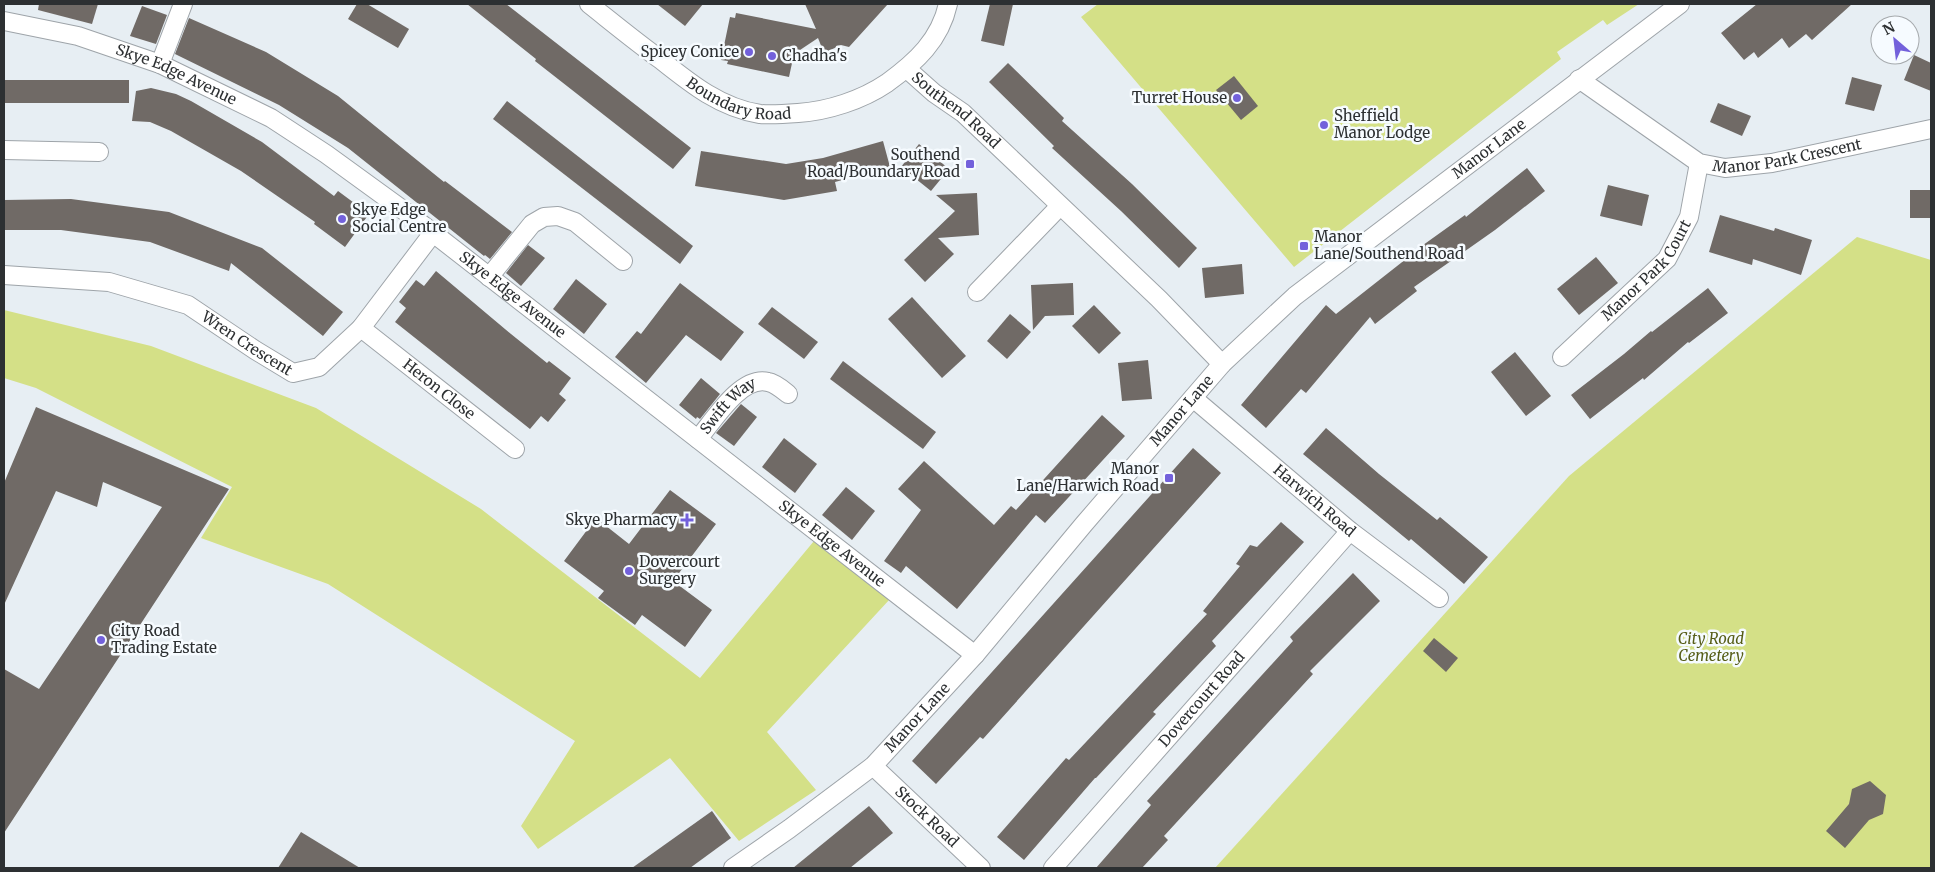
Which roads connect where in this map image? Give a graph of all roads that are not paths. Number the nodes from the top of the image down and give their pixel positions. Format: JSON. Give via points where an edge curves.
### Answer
{"nodes":[{"id":1,"x":183,"y":4,"type":"edge"},
{"id":2,"x":589,"y":4,"type":"edge"},
{"id":3,"x":948,"y":4,"type":"edge"},
{"id":4,"x":1680,"y":4,"type":"edge"},
{"id":5,"x":4,"y":21,"type":"edge"},
{"id":6,"x":160,"y":64,"type":"junction"},
{"id":7,"x":906,"y":69,"type":"junction"},
{"id":8,"x":1579,"y":80,"type":"junction"},
{"id":9,"x":1931,"y":129,"type":"edge"},
{"id":10,"x":4,"y":150,"type":"edge"},
{"id":11,"x":99,"y":152,"type":"dead end"},
{"id":12,"x":1699,"y":164,"type":"junction"},
{"id":13,"x":1060,"y":206,"type":"junction"},
{"id":14,"x":434,"y":234,"type":"junction"},
{"id":15,"x":623,"y":261,"type":"dead end"},
{"id":16,"x":4,"y":275,"type":"edge"},
{"id":17,"x":489,"y":277,"type":"junction"},
{"id":18,"x":976,"y":292,"type":"dead end"},
{"id":19,"x":362,"y":328,"type":"junction"},
{"id":20,"x":1562,"y":357,"type":"dead end"},
{"id":21,"x":1222,"y":364,"type":"junction"},
{"id":22,"x":788,"y":394,"type":"dead end"},
{"id":23,"x":1193,"y":398,"type":"junction"},
{"id":24,"x":698,"y":439,"type":"junction"},
{"id":25,"x":515,"y":449,"type":"dead end"},
{"id":26,"x":1350,"y":531,"type":"junction"},
{"id":27,"x":1438,"y":598,"type":"dead end"},
{"id":28,"x":976,"y":655,"type":"junction"},
{"id":29,"x":873,"y":766,"type":"junction"},
{"id":30,"x":733,"y":868,"type":"edge"},
{"id":31,"x":981,"y":868,"type":"edge"},
{"id":32,"x":1053,"y":868,"type":"edge"}],
"edges":[{"from":1,"to":6,"type":"street"},
{"from":2,"to":7,"type":"street","name":"Boundary Road","via":[[703,93],[759,114],[831,108],[878,88]]},
{"from":3,"to":7,"type":"street","name":"Southend Road","via":[[935,37]]},
{"from":4,"to":8,"type":"street","name":"Manor Lane"},
{"from":5,"to":6,"type":"street","name":"Skye Edge Avenue","via":[[78,36]]},
{"from":6,"to":14,"type":"street","name":"Skye Edge Avenue","via":[[271,118]]},
{"from":7,"to":13,"type":"street","name":"Southend Road","via":[[963,113]]},
{"from":8,"to":12,"type":"street","name":"Manor Park Crescent"},
{"from":8,"to":21,"type":"street","name":"Manor Lane","via":[[1295,296]]},
{"from":9,"to":12,"type":"street","name":"Manor Park Crescent","via":[[1772,163],[1724,168]]},
{"from":10,"to":11,"type":"street"},
{"from":12,"to":20,"type":"street","name":"Manor Park Court","via":[[1689,217],[1667,259]]},
{"from":13,"to":18,"type":"street"},
{"from":13,"to":21,"type":"street","name":"Southend Road"},
{"from":14,"to":17,"type":"street","name":"Skye Edge Avenue"},
{"from":14,"to":19,"type":"street","name":"Wren Crescent"},
{"from":15,"to":17,"type":"street","via":[[575,222],[558,216],[544,217],[532,224]]},
{"from":16,"to":19,"type":"street","name":"Wren Crescent","via":[[109,282],[188,306],[293,373],[318,367]]},
{"from":17,"to":24,"type":"street","name":"Skye Edge Avenue"},
{"from":19,"to":25,"type":"street","name":"Heron Close"},
{"from":21,"to":23,"type":"street","name":"Manor Lane"},
{"from":22,"to":24,"type":"street","name":"Swift Way","via":[[770,382],[755,381],[740,389]]},
{"from":23,"to":26,"type":"street","name":"Harwich Road"},
{"from":23,"to":28,"type":"street","name":"Manor Lane"},
{"from":24,"to":28,"type":"street","name":"Skye Edge Avenue"},
{"from":26,"to":27,"type":"street","name":"Harwich Road"},
{"from":26,"to":32,"type":"street","name":"Dovercourt Road"},
{"from":28,"to":29,"type":"street","name":"Manor Lane"},
{"from":29,"to":30,"type":"street","name":"Manor Lane"},
{"from":29,"to":31,"type":"street","name":"Stock Road"}]}
